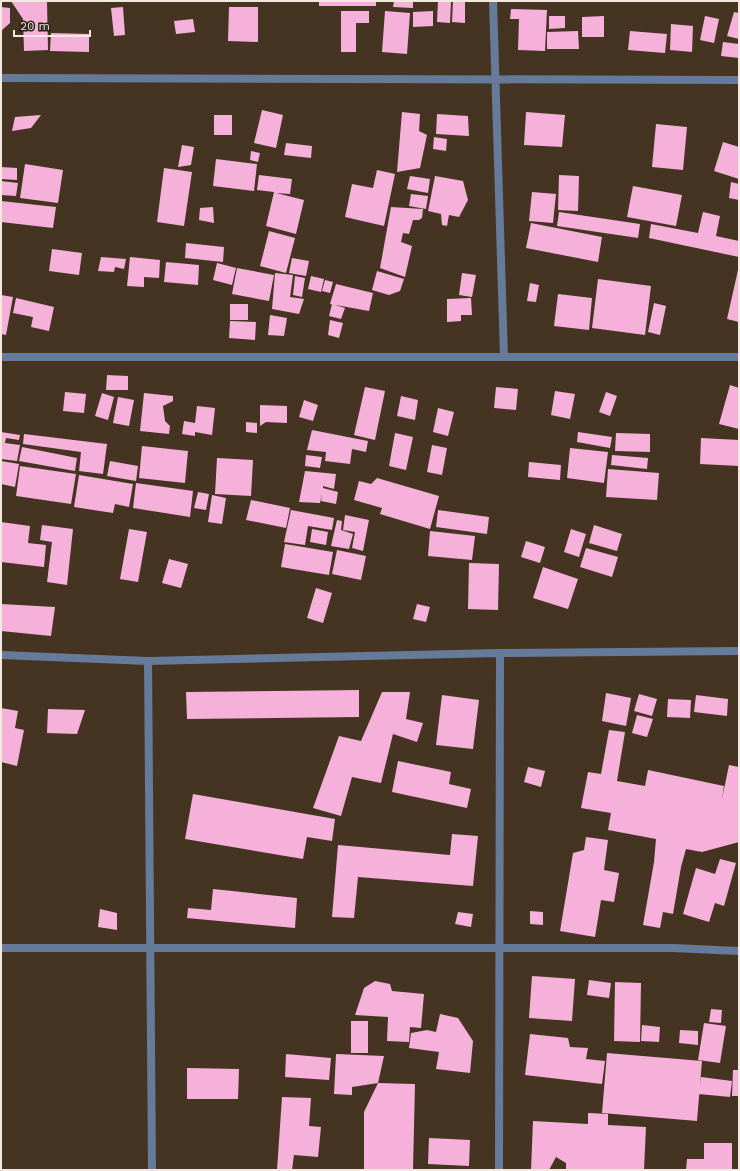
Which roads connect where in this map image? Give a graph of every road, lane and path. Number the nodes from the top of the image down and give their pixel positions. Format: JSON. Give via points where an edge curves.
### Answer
{"nodes":[{"id":1,"x":493,"y":1,"type":"edge"},
{"id":2,"x":1,"y":78,"type":"edge"},
{"id":3,"x":495,"y":79,"type":"junction"},
{"id":4,"x":739,"y":80,"type":"edge"},
{"id":5,"x":1,"y":357,"type":"edge"},
{"id":6,"x":504,"y":357,"type":"junction"},
{"id":7,"x":739,"y":357,"type":"edge"},
{"id":8,"x":739,"y":651,"type":"edge"},
{"id":9,"x":500,"y":652,"type":"junction"},
{"id":10,"x":1,"y":655,"type":"edge"},
{"id":11,"x":148,"y":661,"type":"junction"},
{"id":12,"x":1,"y":948,"type":"edge"},
{"id":13,"x":500,"y":948,"type":"junction"},
{"id":14,"x":150,"y":949,"type":"junction"},
{"id":15,"x":739,"y":951,"type":"edge"},
{"id":16,"x":152,"y":1170,"type":"edge"},
{"id":17,"x":499,"y":1170,"type":"edge"}],
"edges":[{"from":1,"to":3,"type":"street"},
{"from":2,"to":3,"type":"street"},
{"from":3,"to":4,"type":"street"},
{"from":3,"to":6,"type":"street"},
{"from":5,"to":6,"type":"street"},
{"from":6,"to":7,"type":"street"},
{"from":8,"to":9,"type":"street"},
{"from":9,"to":11,"type":"street"},
{"from":9,"to":13,"type":"street"},
{"from":10,"to":11,"type":"street"},
{"from":11,"to":14,"type":"street"},
{"from":12,"to":14,"type":"street"},
{"from":13,"to":14,"type":"street"},
{"from":13,"to":15,"type":"street","via":[[673,948]]},
{"from":13,"to":17,"type":"street"},
{"from":14,"to":16,"type":"street"}]}
